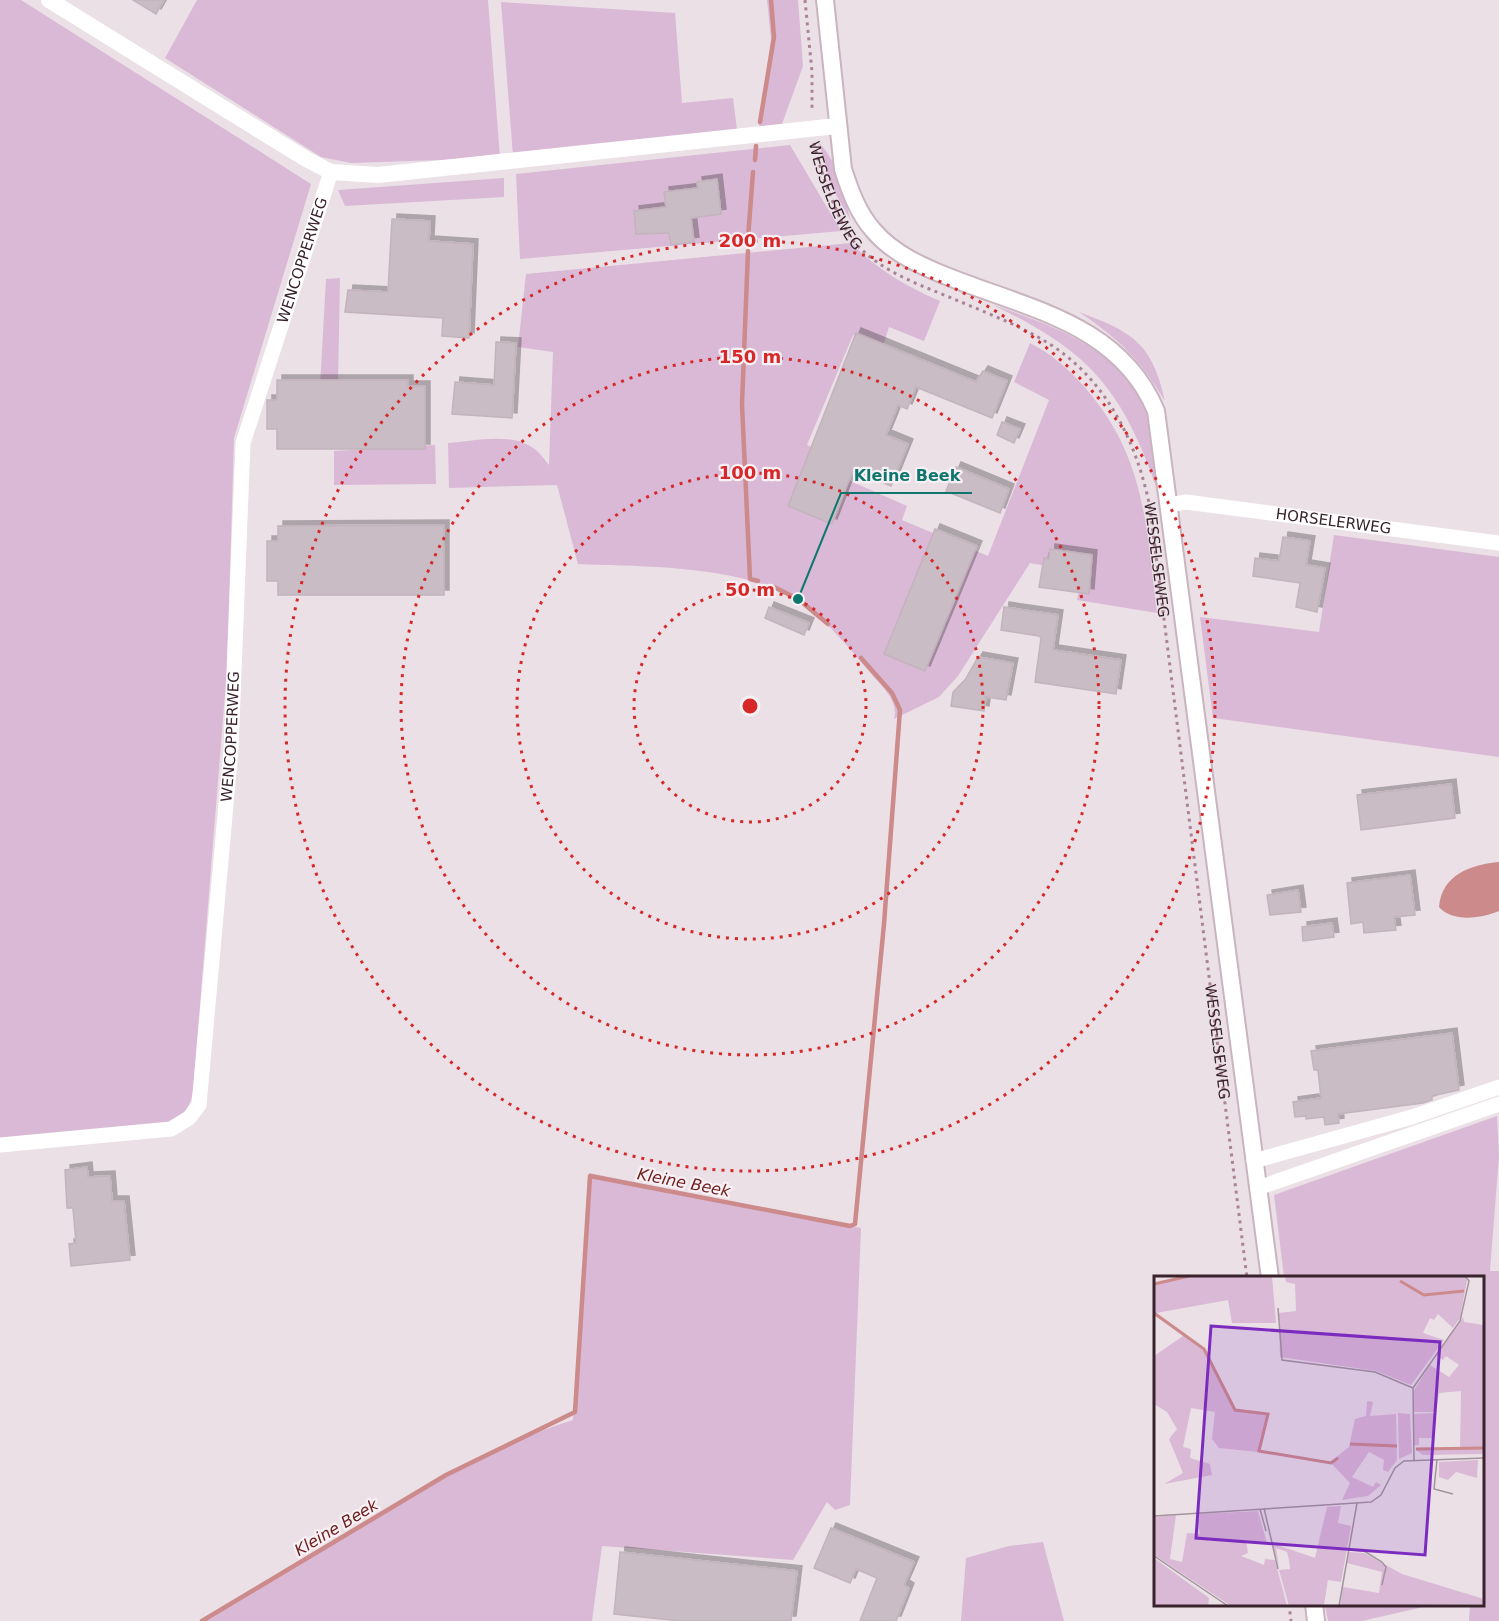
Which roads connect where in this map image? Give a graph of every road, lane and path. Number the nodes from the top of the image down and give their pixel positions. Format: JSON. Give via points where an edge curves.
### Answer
{"nodes":[{"id":1,"x":49,"y":0,"type":"edge"},
{"id":2,"x":805,"y":0,"type":"edge"},
{"id":3,"x":825,"y":0,"type":"edge"},
{"id":4,"x":837,"y":126,"type":"junction"},
{"id":5,"x":812,"y":129,"type":"junction"},
{"id":6,"x":330,"y":171,"type":"junction"},
{"id":7,"x":1169,"y":505,"type":"junction"},
{"id":8,"x":1499,"y":543,"type":"edge"},
{"id":9,"x":1499,"y":1087,"type":"edge"},
{"id":10,"x":1499,"y":1104,"type":"edge"},
{"id":11,"x":0,"y":1145,"type":"edge"},
{"id":12,"x":1254,"y":1161,"type":"junction"},
{"id":13,"x":1258,"y":1188,"type":"junction"},
{"id":14,"x":1247,"y":1276,"type":"edge"},
{"id":15,"x":1270,"y":1276,"type":"edge"},
{"id":16,"x":1289,"y":1606,"type":"edge"},
{"id":17,"x":1314,"y":1606,"type":"edge"},
{"id":18,"x":1291,"y":1621,"type":"edge"},
{"id":19,"x":1316,"y":1621,"type":"edge"}],
"edges":[{"from":1,"to":6,"type":"main road"},
{"from":2,"to":5,"type":"path","name":"WESSELSEWEG","via":[[812,72]]},
{"from":3,"to":4,"type":"main road","name":"WESSELSEWEG"},
{"from":4,"to":5,"type":"main road"},
{"from":4,"to":7,"type":"main road","name":"WESSELSEWEG","via":[[850,193],[873,230],[889,245],[932,270],[1088,332],[1123,358],[1140,378],[1156,411]]},
{"from":5,"to":6,"type":"main road","via":[[378,175]]},
{"from":5,"to":14,"type":"path","name":"WESSELSEWEG","via":[[822,176],[854,242],[891,273],[1018,326],[1049,344],[1085,372],[1125,428],[1136,454],[1150,508]]},
{"from":6,"to":11,"type":"street","name":"WENCOPPERWEG","via":[[243,444],[231,749],[199,1105],[189,1118],[171,1129]]},
{"from":7,"to":8,"type":"street","name":"HORSELERWEG","via":[[1186,502]]},
{"from":7,"to":12,"type":"main road","name":"WESSELSEWEG"},
{"from":9,"to":12,"type":"street","via":[[1412,1117]]},
{"from":10,"to":13,"type":"street"},
{"from":12,"to":13,"type":"main road","name":"WESSELSEWEG"},
{"from":13,"to":15,"type":"main road","name":"WESSELSEWEG"},
{"from":16,"to":18,"type":"path"},
{"from":17,"to":19,"type":"main road"}]}
